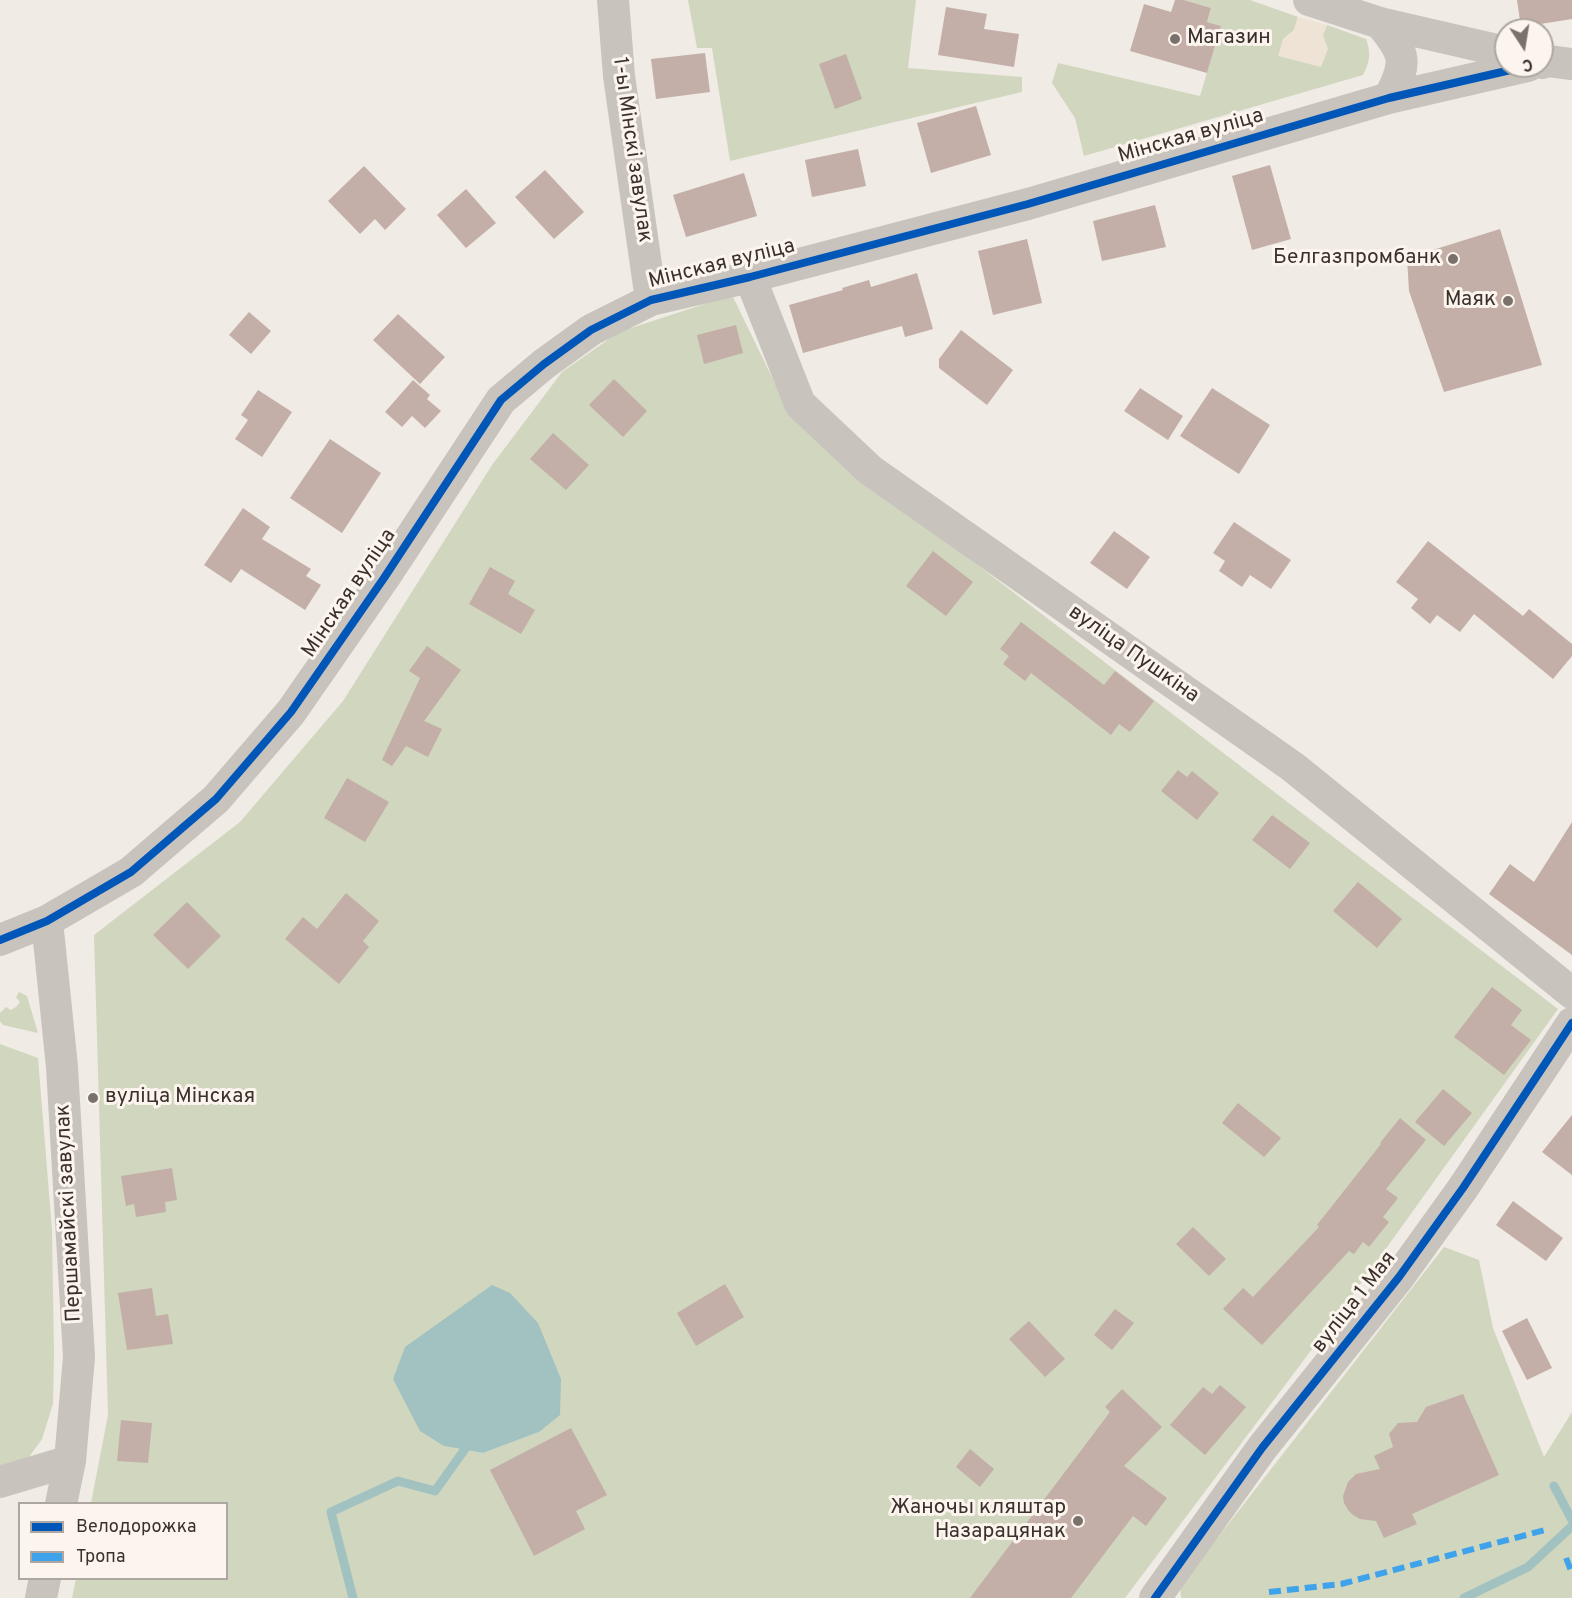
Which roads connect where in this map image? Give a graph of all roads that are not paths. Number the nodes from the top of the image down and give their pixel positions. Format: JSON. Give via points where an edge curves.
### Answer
{"nodes":[{"id":1,"x":613,"y":0,"type":"edge"},
{"id":2,"x":1309,"y":0,"type":"edge"},
{"id":3,"x":1380,"y":23,"type":"junction"},
{"id":4,"x":1494,"y":49,"type":"edge"},
{"id":5,"x":1494,"y":75,"type":"edge"},
{"id":6,"x":1389,"y":98,"type":"junction"},
{"id":7,"x":750,"y":277,"type":"junction"},
{"id":8,"x":651,"y":300,"type":"junction"},
{"id":9,"x":47,"y":921,"type":"junction"},
{"id":10,"x":0,"y":940,"type":"edge"},
{"id":11,"x":1572,"y":993,"type":"edge"},
{"id":12,"x":1572,"y":1023,"type":"edge"},
{"id":13,"x":70,"y":1461,"type":"junction"},
{"id":14,"x":0,"y":1482,"type":"edge"},
{"id":15,"x":61,"y":1502,"type":"edge"},
{"id":16,"x":45,"y":1580,"type":"edge"},
{"id":17,"x":41,"y":1598,"type":"edge"},
{"id":18,"x":1155,"y":1598,"type":"edge"}],
"edges":[{"from":1,"to":8,"type":"street","name":"1-ы Мінскі завулак","via":[[619,76]]},
{"from":2,"to":3,"type":"street"},
{"from":3,"to":4,"type":"street"},
{"from":3,"to":6,"type":"street","via":[[1395,41],[1403,61]]},
{"from":5,"to":6,"type":"street","name":"Мінская вуліца"},
{"from":6,"to":7,"type":"street","name":"Мінская вуліца","via":[[1028,204]]},
{"from":7,"to":8,"type":"street","name":"Мінская вуліца"},
{"from":7,"to":11,"type":"street","name":"вуліца Пушкіна","via":[[800,404],[870,470],[1293,767]]},
{"from":8,"to":9,"type":"street","name":"Мінская вуліца","via":[[591,330],[501,400],[291,712],[216,799],[130,872]]},
{"from":9,"to":10,"type":"street","name":"Мінская вуліца"},
{"from":9,"to":13,"type":"street","name":"Першамайскі завулак","via":[[62,1067],[79,1357]]},
{"from":12,"to":18,"type":"street","name":"вуліца 1 Мая","via":[[1399,1277],[1262,1448]]},
{"from":13,"to":14,"type":"street"},
{"from":13,"to":15,"type":"street","name":"Першамайскі завулак"},
{"from":16,"to":17,"type":"street"}]}
